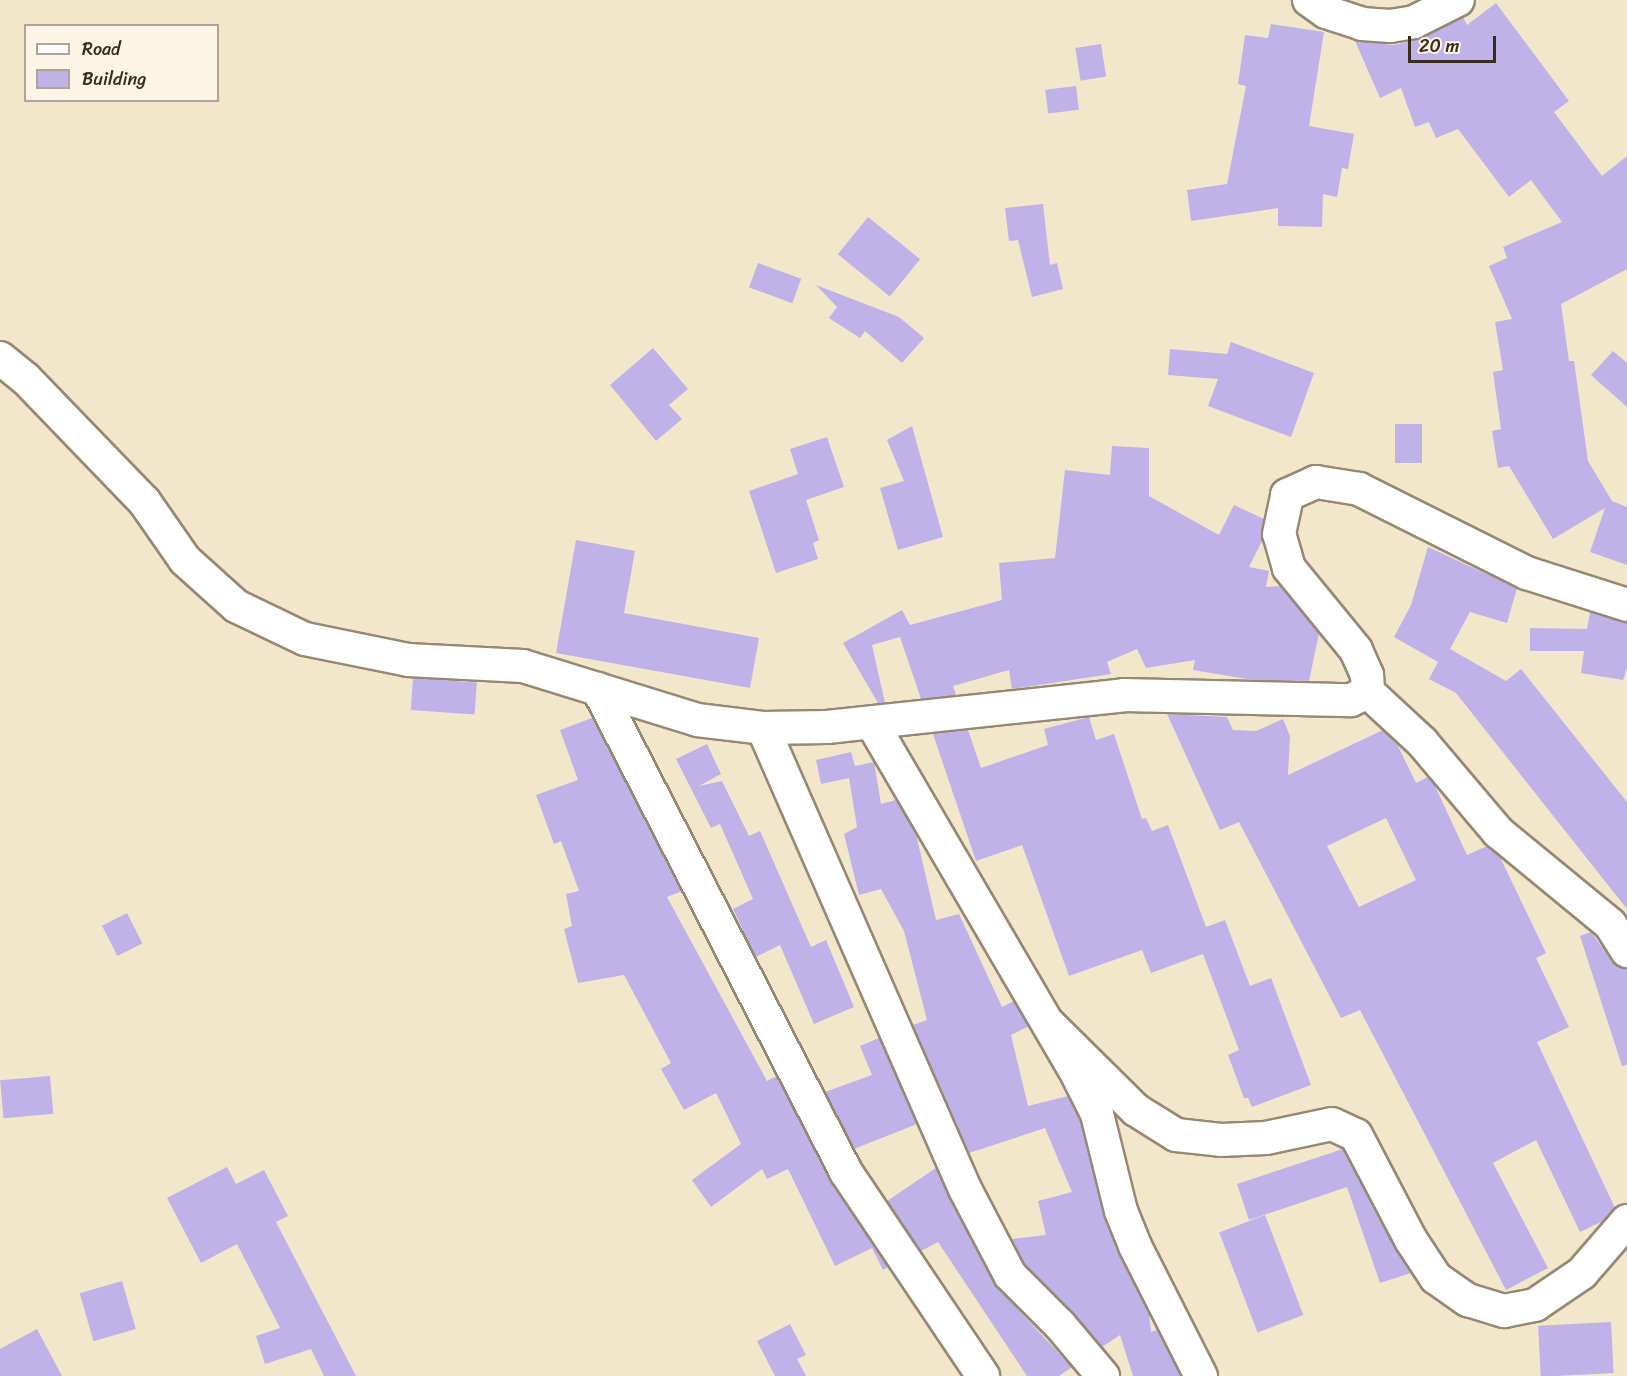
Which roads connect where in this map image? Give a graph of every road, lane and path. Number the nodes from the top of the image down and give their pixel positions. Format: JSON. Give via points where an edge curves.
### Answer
{"nodes":[{"id":1,"x":1309,"y":0,"type":"edge"},
{"id":2,"x":1458,"y":0,"type":"edge"},
{"id":3,"x":0,"y":358,"type":"edge"},
{"id":4,"x":1627,"y":604,"type":"edge"},
{"id":5,"x":598,"y":689,"type":"junction"},
{"id":6,"x":1368,"y":692,"type":"junction"},
{"id":7,"x":872,"y":723,"type":"junction"},
{"id":8,"x":764,"y":728,"type":"junction"},
{"id":9,"x":1627,"y":951,"type":"edge"},
{"id":10,"x":1049,"y":1024,"type":"junction"},
{"id":11,"x":1627,"y":1221,"type":"edge"},
{"id":12,"x":983,"y":1376,"type":"edge"},
{"id":13,"x":1103,"y":1376,"type":"edge"},
{"id":14,"x":1201,"y":1376,"type":"edge"}],
"edges":[{"from":1,"to":2,"type":"street","via":[[1326,12],[1362,24],[1390,26],[1414,22]]},
{"from":3,"to":5,"type":"street","via":[[26,379],[144,501],[185,560],[237,606],[305,639],[408,660],[523,666]]},
{"from":4,"to":6,"type":"street","via":[[1527,573],[1359,489],[1316,482],[1287,495],[1279,534],[1289,568],[1356,650],[1367,675]]},
{"from":5,"to":8,"type":"street","via":[[697,720]]},
{"from":5,"to":12,"type":"street","via":[[846,1172]]},
{"from":6,"to":7,"type":"street","via":[[1351,700],[1124,695]]},
{"from":6,"to":9,"type":"street","via":[[1422,742],[1498,832],[1610,924]]},
{"from":7,"to":8,"type":"street"},
{"from":7,"to":10,"type":"street"},
{"from":8,"to":13,"type":"street","via":[[970,1199],[1010,1275]]},
{"from":10,"to":11,"type":"street","via":[[1136,1110],[1176,1134],[1221,1140],[1266,1138],[1332,1124],[1356,1135],[1411,1240],[1436,1278],[1468,1300],[1504,1311],[1535,1305],[1582,1273]]},
{"from":10,"to":14,"type":"street","via":[[1097,1114],[1121,1211],[1135,1246]]}]}
